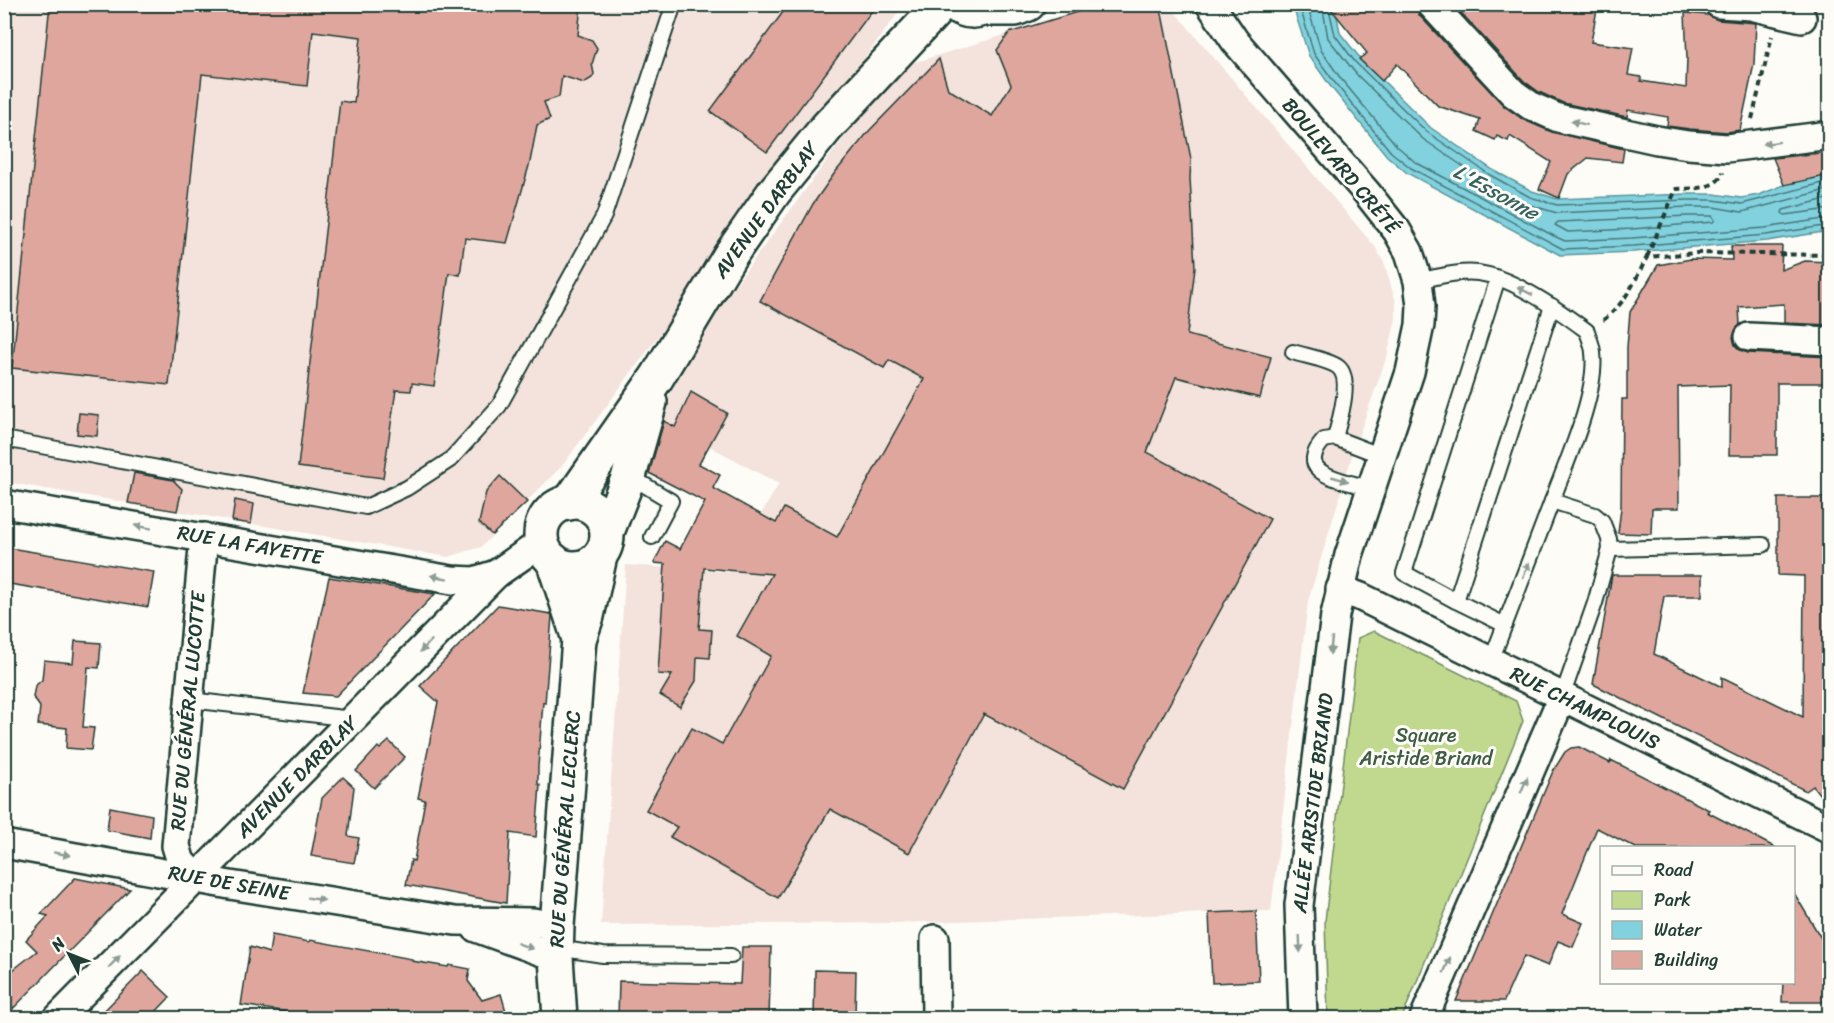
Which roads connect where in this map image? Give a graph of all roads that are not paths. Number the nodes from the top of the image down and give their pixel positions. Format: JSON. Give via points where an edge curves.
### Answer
{"nodes":[{"id":1,"x":674,"y":4,"type":"edge"},
{"id":2,"x":942,"y":4,"type":"edge"},
{"id":3,"x":1028,"y":4,"type":"edge"},
{"id":4,"x":1210,"y":4,"type":"edge"},
{"id":5,"x":1431,"y":4,"type":"edge"},
{"id":6,"x":1719,"y":4,"type":"edge"},
{"id":7,"x":976,"y":6,"type":"edge"},
{"id":8,"x":1790,"y":15,"type":"road end"},
{"id":9,"x":1830,"y":135,"type":"edge"},
{"id":10,"x":1498,"y":278,"type":"junction"},
{"id":11,"x":1418,"y":281,"type":"junction"},
{"id":12,"x":1552,"y":306,"type":"junction"},
{"id":13,"x":1749,"y":337,"type":"dead end"},
{"id":14,"x":1830,"y":341,"type":"edge"},
{"id":15,"x":1293,"y":352,"type":"dead end"},
{"id":16,"x":1335,"y":438,"type":"junction"},
{"id":17,"x":4,"y":439,"type":"edge"},
{"id":18,"x":1382,"y":456,"type":"junction"},
{"id":19,"x":615,"y":467,"type":"junction"},
{"id":20,"x":1371,"y":489,"type":"junction"},
{"id":21,"x":1552,"y":501,"type":"junction"},
{"id":22,"x":569,"y":503,"type":"junction"},
{"id":23,"x":4,"y":504,"type":"edge"},
{"id":24,"x":204,"y":537,"type":"junction"},
{"id":25,"x":652,"y":537,"type":"dead end"},
{"id":26,"x":603,"y":544,"type":"junction"},
{"id":27,"x":1763,"y":545,"type":"dead end"},
{"id":28,"x":1610,"y":549,"type":"junction"},
{"id":29,"x":547,"y":551,"type":"junction"},
{"id":30,"x":496,"y":574,"type":"junction"},
{"id":31,"x":1341,"y":589,"type":"junction"},
{"id":32,"x":1456,"y":601,"type":"junction"},
{"id":33,"x":1505,"y":625,"type":"junction"},
{"id":34,"x":579,"y":639,"type":"junction"},
{"id":35,"x":1491,"y":661,"type":"junction"},
{"id":36,"x":1562,"y":697,"type":"junction"},
{"id":37,"x":190,"y":700,"type":"junction"},
{"id":38,"x":354,"y":720,"type":"junction"},
{"id":39,"x":1830,"y":829,"type":"edge"},
{"id":40,"x":4,"y":844,"type":"edge"},
{"id":41,"x":196,"y":877,"type":"junction"},
{"id":42,"x":935,"y":939,"type":"dead end"},
{"id":43,"x":557,"y":944,"type":"junction"},
{"id":44,"x":731,"y":956,"type":"dead end"},
{"id":45,"x":58,"y":1018,"type":"edge"},
{"id":46,"x":560,"y":1018,"type":"edge"},
{"id":47,"x":936,"y":1018,"type":"edge"},
{"id":48,"x":1303,"y":1018,"type":"edge"},
{"id":49,"x":1424,"y":1018,"type":"edge"}],
"edges":[{"from":1,"to":17,"type":"lane","via":[[604,216],[499,406],[450,460],[407,489],[366,507]]},
{"from":2,"to":19,"type":"main road","name":"AVENUE DARBLAY","via":[[827,127],[787,175],[729,257],[657,377]]},
{"from":3,"to":7,"type":"main road","via":[[1015,9]]},
{"from":4,"to":11,"type":"street","name":"BOULEVARD CRÉTÉ","via":[[1235,41],[1384,213],[1409,252]]},
{"from":9,"to":5,"type":"street","one_way":true,"via":[[1736,147],[1688,145],[1558,118],[1513,93]]},
{"from":6,"to":8,"type":"street"},
{"from":10,"to":11,"type":"lane","via":[[1477,273]]},
{"from":12,"to":10,"type":"lane","one_way":true},
{"from":10,"to":32,"type":"lane","via":[[1404,573]]},
{"from":11,"to":18,"type":"street","name":"BOULEVARD CRÉTÉ","via":[[1421,306],[1417,345]]},
{"from":12,"to":21,"type":"lane","via":[[1587,331],[1593,353],[1592,381],[1583,418]]},
{"from":12,"to":32,"type":"lane"},
{"from":13,"to":14,"type":"street"},
{"from":15,"to":16,"type":"lane","via":[[1337,366],[1343,373],[1346,382]]},
{"from":16,"to":18,"type":"lane"},
{"from":16,"to":20,"type":"lane","one_way":true,"via":[[1324,440],[1315,449],[1316,468],[1323,474]]},
{"from":18,"to":20,"type":"street","name":"BOULEVARD CRÉTÉ"},
{"from":19,"to":22,"type":"main road","name":"AVENUE DARBLAY"},
{"from":19,"to":25,"type":"lane","via":[[670,501]]},
{"from":19,"to":26,"type":"main road","name":"AVENUE DARBLAY"},
{"from":20,"to":31,"type":"street","name":"BOULEVARD CRÉTÉ"},
{"from":21,"to":28,"type":"lane","via":[[1595,515],[1607,530]]},
{"from":33,"to":21,"type":"lane","one_way":true},
{"from":22,"to":26,"type":"main road","via":[[590,506],[598,513],[604,522]]},
{"from":22,"to":29,"type":"main road","name":"AVENUE DARBLAY","via":[[551,512],[544,521]]},
{"from":24,"to":23,"type":"street","name":"RUE LA FAYETTE","one_way":true},
{"from":30,"to":24,"type":"street","name":"RUE LA FAYETTE","one_way":true,"via":[[474,581],[452,580]]},
{"from":24,"to":37,"type":"street","name":"RUE DU GÉNÉRAL LUCOTTE"},
{"from":26,"to":29,"type":"main road","via":[[592,563],[572,568],[562,566]]},
{"from":26,"to":34,"type":"main road","name":"RUE DU GÉNÉRAL LECLERC"},
{"from":27,"to":28,"type":"lane"},
{"from":28,"to":36,"type":"lane"},
{"from":29,"to":30,"type":"street","name":"AVENUE DARBLAY"},
{"from":29,"to":34,"type":"main road","name":"RUE DU GÉNÉRAL LECLERC"},
{"from":30,"to":38,"type":"street","name":"AVENUE DARBLAY","one_way":true},
{"from":31,"to":35,"type":"street","name":"RUE CHAMPLOUIS"},
{"from":31,"to":48,"type":"street","name":"ALLÉE ARISTIDE BRIAND","one_way":true,"via":[[1299,905]]},
{"from":32,"to":33,"type":"lane"},
{"from":33,"to":35,"type":"lane"},
{"from":34,"to":43,"type":"main road","name":"RUE DU GÉNÉRAL LECLERC"},
{"from":35,"to":36,"type":"street","name":"RUE CHAMPLOUIS"},
{"from":36,"to":39,"type":"street","name":"RUE CHAMPLOUIS"},
{"from":49,"to":36,"type":"street","one_way":true},
{"from":37,"to":38,"type":"lane"},
{"from":37,"to":41,"type":"street","name":"RUE DU GÉNÉRAL LUCOTTE","via":[[176,846],[181,862]]},
{"from":38,"to":41,"type":"street","name":"AVENUE DARBLAY"},
{"from":40,"to":41,"type":"street","name":"RUE DE SEINE","one_way":true},
{"from":41,"to":43,"type":"street","name":"RUE DE SEINE","one_way":true,"via":[[455,921],[534,922]]},
{"from":45,"to":41,"type":"street","name":"AVENUE DARBLAY","one_way":true},
{"from":42,"to":47,"type":"street"},
{"from":43,"to":44,"type":"lane","via":[[603,955]]},
{"from":43,"to":46,"type":"main road","name":"RUE DU GÉNÉRAL LECLERC"}]}
